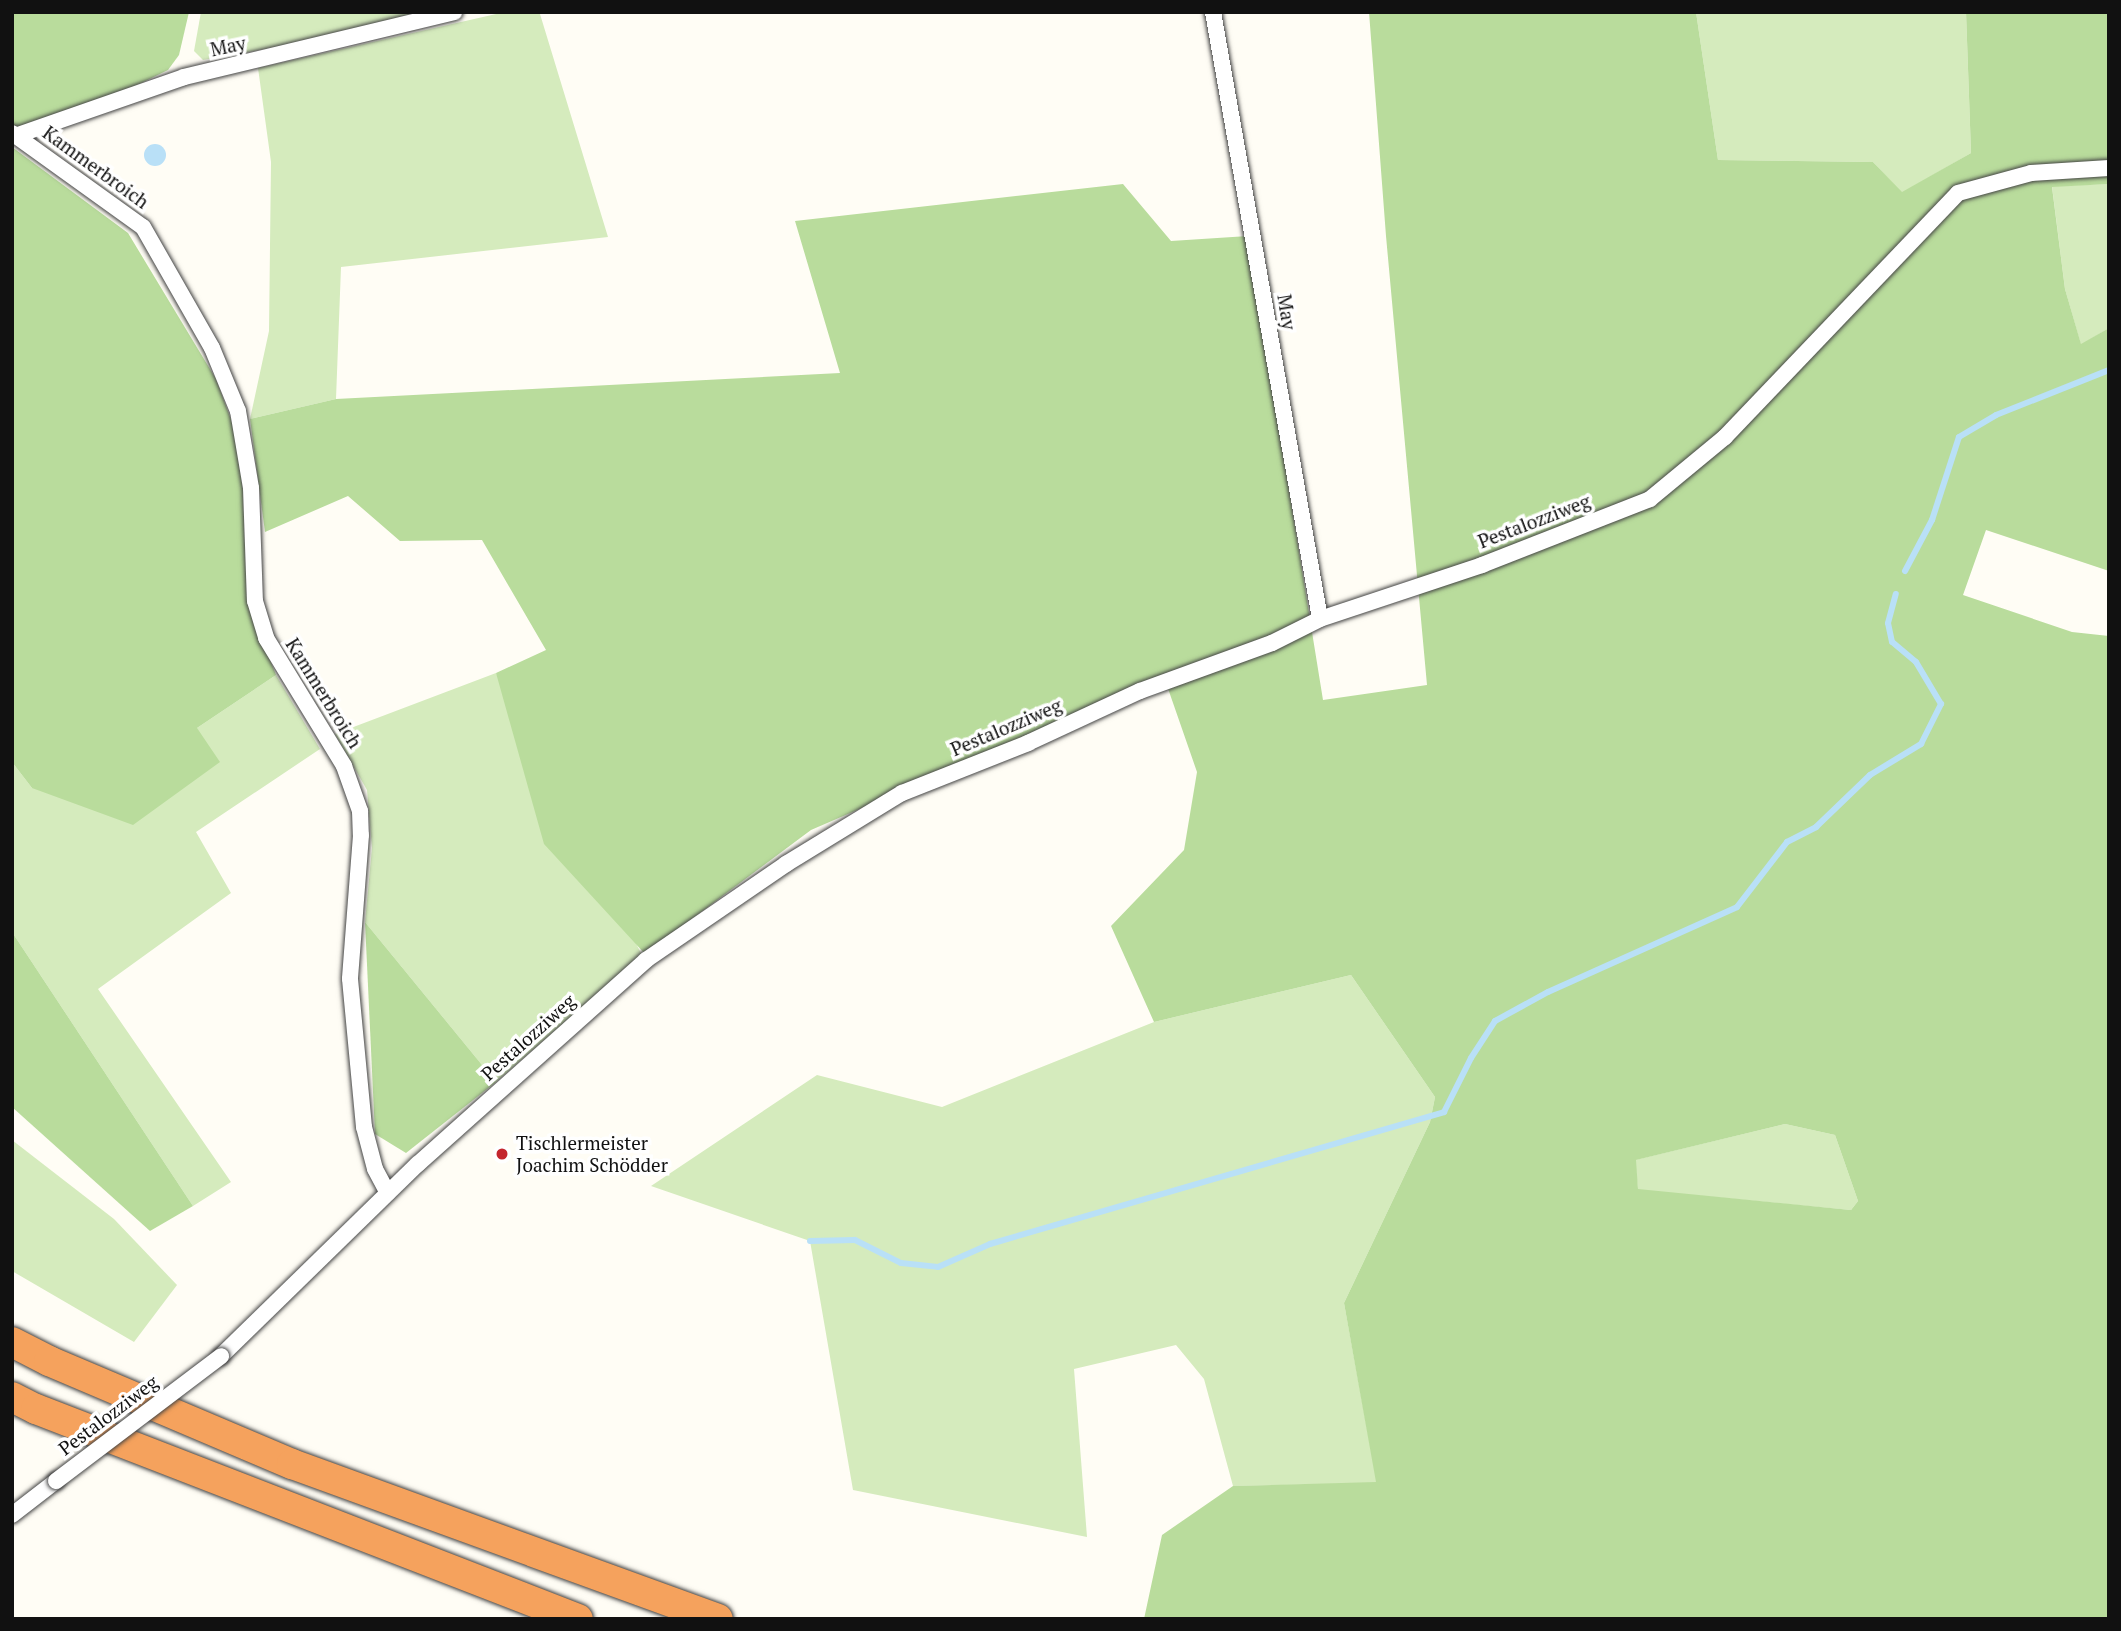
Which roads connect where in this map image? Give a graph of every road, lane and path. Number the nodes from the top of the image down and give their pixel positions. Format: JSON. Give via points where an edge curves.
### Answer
{"nodes":[{"id":1,"x":454,"y":12,"type":"edge"},
{"id":2,"x":1213,"y":12,"type":"edge"},
{"id":3,"x":14,"y":134,"type":"edge"},
{"id":4,"x":2109,"y":168,"type":"edge"},
{"id":5,"x":1320,"y":619,"type":"junction"},
{"id":6,"x":388,"y":1193,"type":"junction"},
{"id":7,"x":12,"y":1342,"type":"edge"},
{"id":8,"x":12,"y":1397,"type":"edge"},
{"id":9,"x":12,"y":1515,"type":"edge"},
{"id":10,"x":578,"y":1619,"type":"edge"},
{"id":11,"x":718,"y":1619,"type":"edge"}],
"edges":[{"from":1,"to":3,"type":"street","name":"May","via":[[184,77]]},
{"from":2,"to":5,"type":"street","name":"May"},
{"from":3,"to":6,"type":"street","name":"Kammerbroich","via":[[143,227],[212,348],[238,411],[251,488],[258,613],[274,656],[344,766],[360,811],[350,979],[364,1127],[375,1169]]},
{"from":4,"to":5,"type":"street","name":"Pestalozziweg","via":[[2031,173],[1958,193],[1724,437],[1650,499],[1482,565]]},
{"from":5,"to":6,"type":"street","name":"Pestalozziweg","via":[[1272,643],[1140,691],[1028,743],[902,793],[786,864],[646,960]]},
{"from":6,"to":9,"type":"street","name":"Pestalozziweg","bridge":true,"via":[[221,1356]]},
{"from":7,"to":11,"type":"highway","via":[[292,1464]]},
{"from":8,"to":10,"type":"highway"}]}
